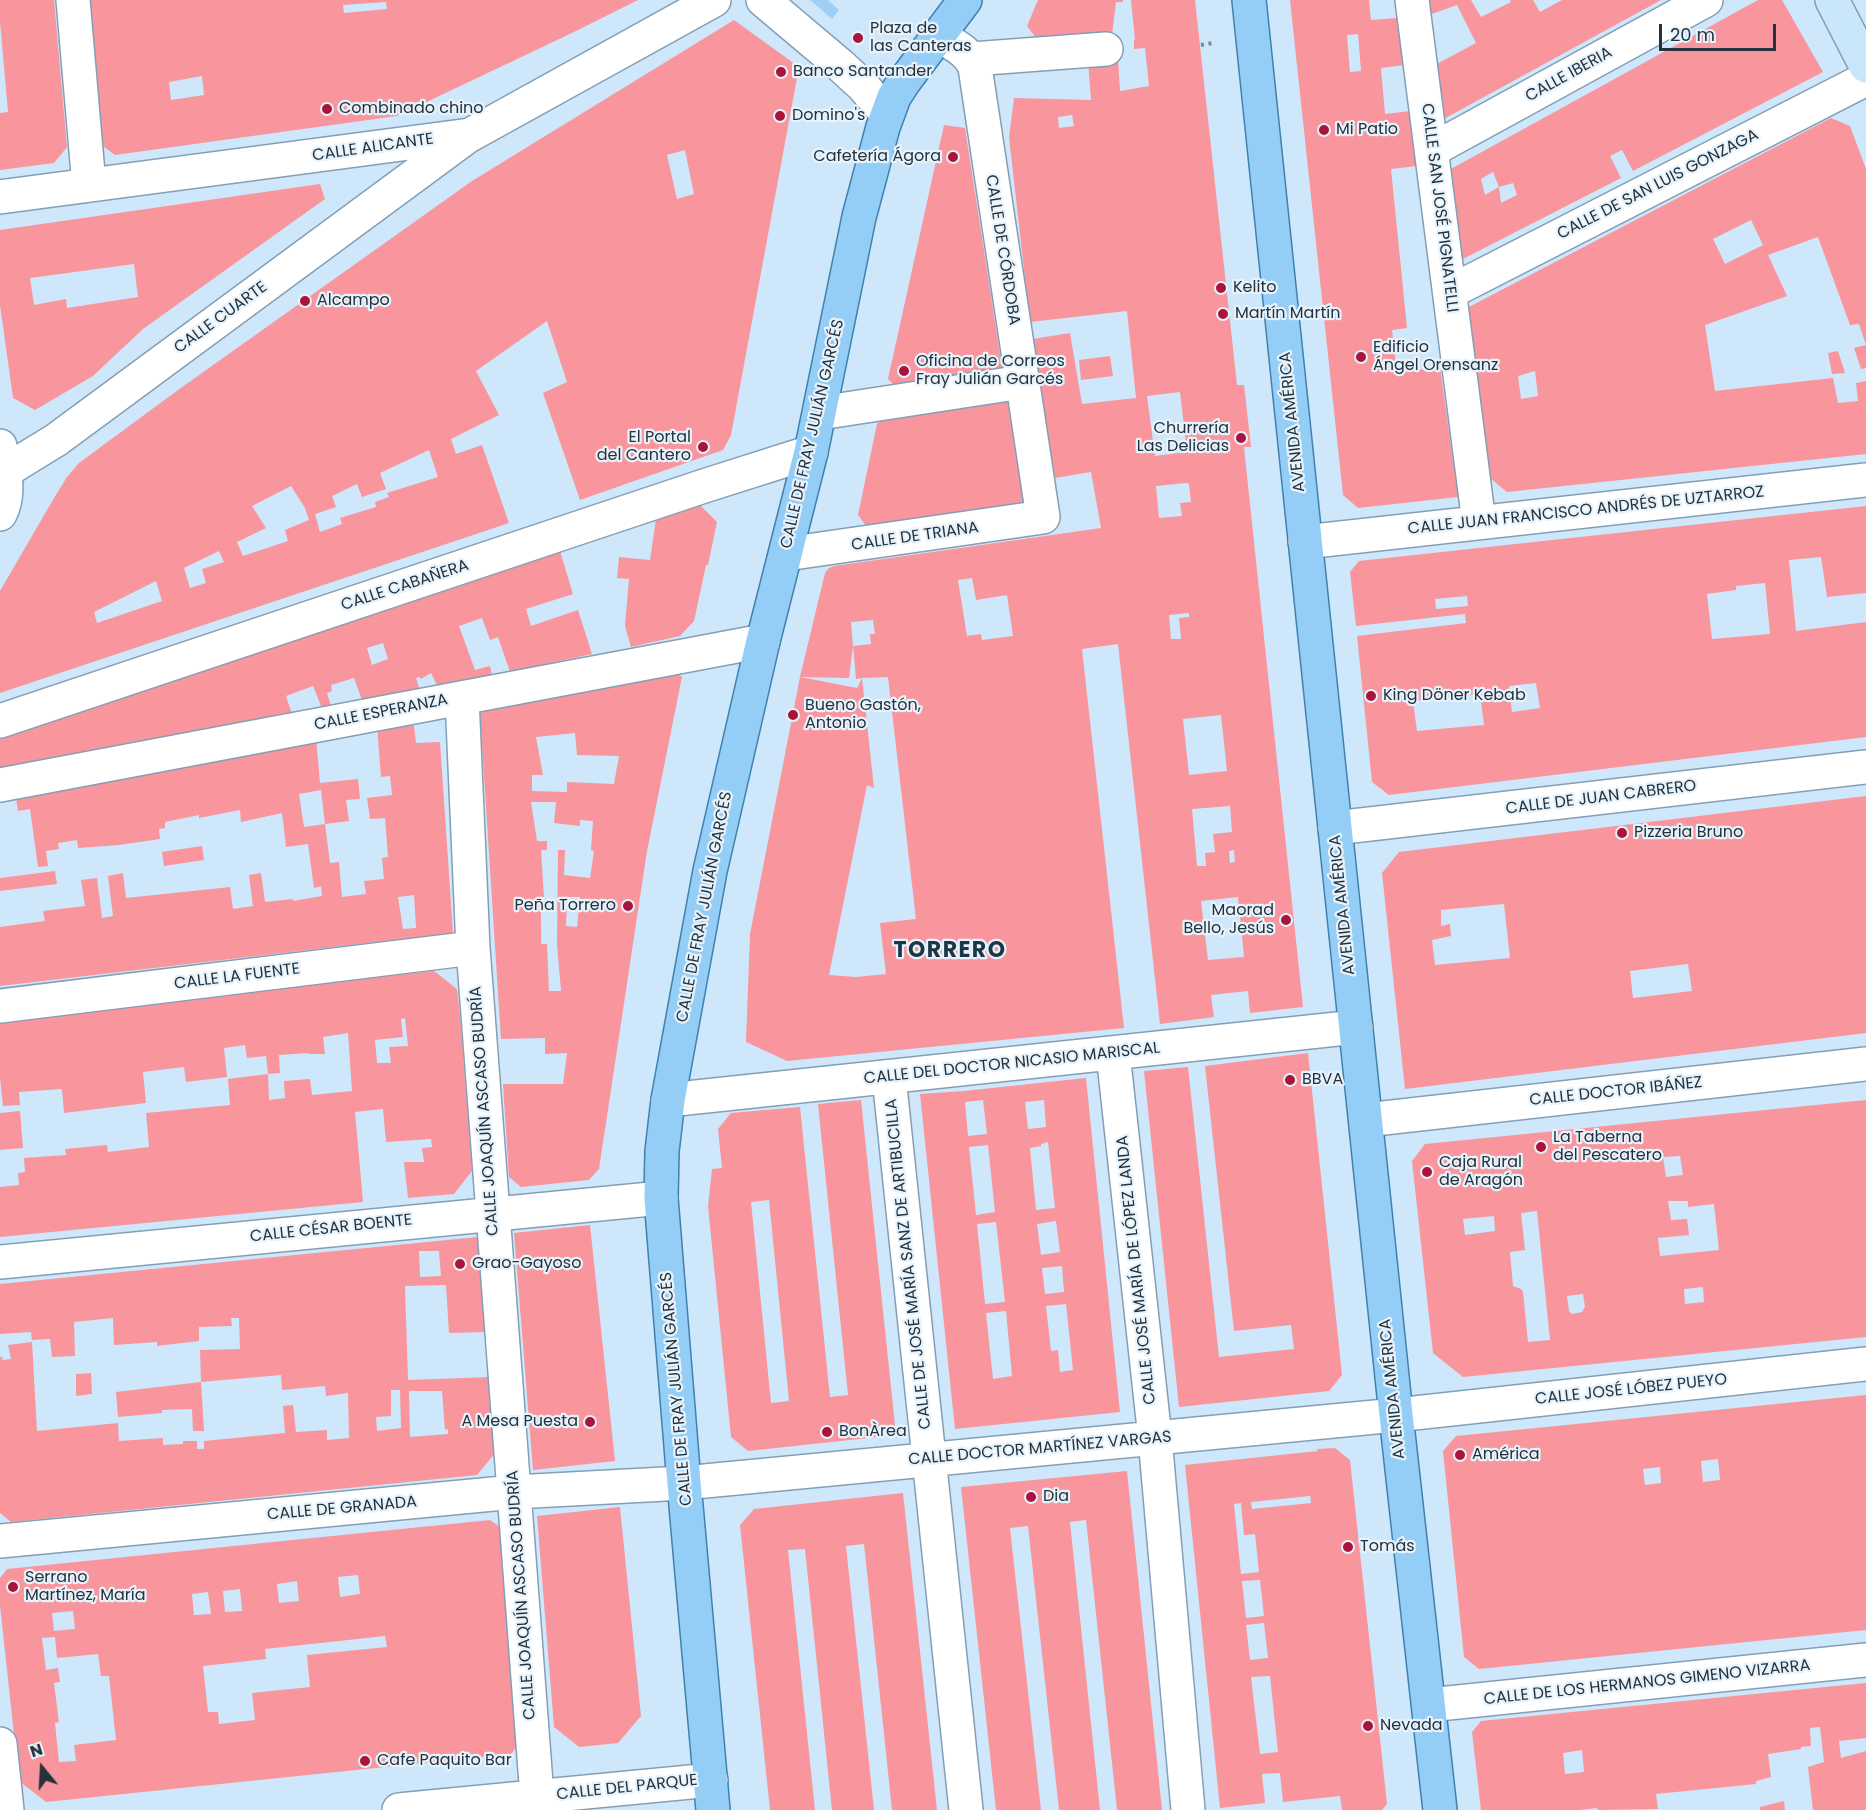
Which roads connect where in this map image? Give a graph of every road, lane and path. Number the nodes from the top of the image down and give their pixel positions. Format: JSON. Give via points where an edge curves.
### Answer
{"nodes":[{"id":1,"x":73,"y":0,"type":"edge"},
{"id":2,"x":714,"y":0,"type":"edge"},
{"id":3,"x":763,"y":0,"type":"edge"},
{"id":4,"x":965,"y":0,"type":"edge"},
{"id":5,"x":1249,"y":0,"type":"edge"},
{"id":6,"x":1412,"y":0,"type":"edge"},
{"id":7,"x":1706,"y":0,"type":"edge"},
{"id":8,"x":1832,"y":0,"type":"edge"},
{"id":9,"x":938,"y":35,"type":"junction"},
{"id":10,"x":1213,"y":44,"type":"dead end"},
{"id":11,"x":1201,"y":45,"type":"dead end"},
{"id":12,"x":1106,"y":49,"type":"dead end"},
{"id":13,"x":972,"y":59,"type":"junction"},
{"id":14,"x":1866,"y":66,"type":"edge"},
{"id":15,"x":1866,"y":80,"type":"edge"},
{"id":16,"x":887,"y":114,"type":"junction"},
{"id":17,"x":470,"y":135,"type":"junction"},
{"id":18,"x":1432,"y":150,"type":"junction"},
{"id":19,"x":89,"y":185,"type":"junction"},
{"id":20,"x":0,"y":197,"type":"edge"},
{"id":21,"x":1450,"y":292,"type":"junction"},
{"id":22,"x":1022,"y":382,"type":"junction"},
{"id":23,"x":820,"y":413,"type":"junction"},
{"id":24,"x":811,"y":452,"type":"junction"},
{"id":25,"x":2,"y":459,"type":"edge"},
{"id":26,"x":1866,"y":480,"type":"edge"},
{"id":27,"x":0,"y":514,"type":"edge"},
{"id":28,"x":1043,"y":518,"type":"joint"},
{"id":29,"x":1479,"y":523,"type":"junction"},
{"id":30,"x":1305,"y":542,"type":"junction"},
{"id":31,"x":786,"y":554,"type":"junction"},
{"id":32,"x":763,"y":641,"type":"junction"},
{"id":33,"x":462,"y":698,"type":"junction"},
{"id":34,"x":0,"y":721,"type":"edge"},
{"id":35,"x":1866,"y":767,"type":"edge"},
{"id":36,"x":0,"y":785,"type":"edge"},
{"id":37,"x":1335,"y":828,"type":"junction"},
{"id":38,"x":473,"y":948,"type":"junction"},
{"id":39,"x":0,"y":1006,"type":"edge"},
{"id":40,"x":1356,"y":1027,"type":"junction"},
{"id":41,"x":1113,"y":1053,"type":"junction"},
{"id":42,"x":1866,"y":1064,"type":"edge"},
{"id":43,"x":889,"y":1077,"type":"junction"},
{"id":44,"x":668,"y":1100,"type":"junction"},
{"id":45,"x":1366,"y":1120,"type":"junction"},
{"id":46,"x":661,"y":1198,"type":"junction"},
{"id":47,"x":493,"y":1213,"type":"junction"},
{"id":48,"x":0,"y":1262,"type":"edge"},
{"id":49,"x":1866,"y":1364,"type":"edge"},
{"id":50,"x":1396,"y":1415,"type":"junction"},
{"id":51,"x":1155,"y":1438,"type":"junction"},
{"id":52,"x":929,"y":1459,"type":"junction"},
{"id":53,"x":684,"y":1483,"type":"junction"},
{"id":54,"x":514,"y":1492,"type":"junction"},
{"id":55,"x":0,"y":1541,"type":"edge"},
{"id":56,"x":1866,"y":1660,"type":"edge"},
{"id":57,"x":1429,"y":1705,"type":"junction"},
{"id":58,"x":0,"y":1744,"type":"edge"},
{"id":59,"x":712,"y":1795,"type":"edge"},
{"id":60,"x":538,"y":1803,"type":"edge"},
{"id":61,"x":417,"y":1809,"type":"edge"},
{"id":62,"x":7,"y":1810,"type":"edge"},
{"id":63,"x":966,"y":1810,"type":"edge"},
{"id":64,"x":1188,"y":1810,"type":"edge"},
{"id":65,"x":1440,"y":1810,"type":"edge"}],
"edges":[{"from":1,"to":19,"type":"street"},
{"from":2,"to":17,"type":"street","name":"CALLE ALICANTE"},
{"from":3,"to":16,"type":"street","via":[[863,86]]},
{"from":4,"to":9,"type":"main road"},
{"from":5,"to":30,"type":"main road","name":"AVENIDA AMÉRICA"},
{"from":6,"to":18,"type":"street","name":"CALLE SAN JOSÉ PIGNATELLI"},
{"from":7,"to":18,"type":"street","name":"CALLE IBERIA"},
{"from":8,"to":14,"type":"street"},
{"from":9,"to":13,"type":"street"},
{"from":9,"to":16,"type":"main road","name":"CALLE DE FRAY JULIÁN GARCÉS","via":[[903,83]]},
{"from":10,"to":11,"type":"path"},
{"from":12,"to":13,"type":"street"},
{"from":13,"to":22,"type":"street","name":"CALLE DE CÓRDOBA"},
{"from":15,"to":21,"type":"street","name":"CALLE DE SAN LUIS GONZAGA"},
{"from":16,"to":23,"type":"main road","name":"CALLE DE FRAY JULIÁN GARCÉS","via":[[859,218]]},
{"from":17,"to":19,"type":"street","name":"CALLE ALICANTE"},
{"from":17,"to":25,"type":"street","name":"CALLE CUARTE","via":[[56,440]]},
{"from":18,"to":21,"type":"street","name":"CALLE SAN JOSÉ PIGNATELLI"},
{"from":19,"to":20,"type":"street","name":"CALLE ALICANTE"},
{"from":21,"to":29,"type":"street","name":"CALLE SAN JOSÉ PIGNATELLI"},
{"from":22,"to":23,"type":"street"},
{"from":22,"to":28,"type":"street","name":"CALLE DE CÓRDOBA"},
{"from":23,"to":24,"type":"main road","name":"CALLE DE FRAY JULIÁN GARCÉS"},
{"from":24,"to":31,"type":"main road","name":"CALLE DE FRAY JULIÁN GARCÉS"},
{"from":24,"to":34,"type":"street","name":"CALLE CABAÑERA"},
{"from":25,"to":27,"type":"street","name":"CALLE CUARTE","via":[[7,491]]},
{"from":26,"to":29,"type":"street","name":"CALLE JUAN FRANCISCO ANDRÉS DE UZTARROZ"},
{"from":28,"to":31,"type":"street","name":"CALLE DE TRIANA"},
{"from":29,"to":30,"type":"street","name":"CALLE JUAN FRANCISCO ANDRÉS DE UZTARROZ"},
{"from":30,"to":37,"type":"main road","name":"AVENIDA AMÉRICA"},
{"from":31,"to":32,"type":"main road","name":"CALLE DE FRAY JULIÁN GARCÉS"},
{"from":32,"to":33,"type":"street","name":"CALLE ESPERANZA"},
{"from":32,"to":44,"type":"main road","name":"CALLE DE FRAY JULIÁN GARCÉS","via":[[710,871]]},
{"from":33,"to":36,"type":"street","name":"CALLE ESPERANZA"},
{"from":33,"to":38,"type":"street","name":"CALLE JOAQUÍN ASCASO BUDRÍA"},
{"from":35,"to":37,"type":"street","name":"CALLE DE JUAN CABRERO"},
{"from":37,"to":40,"type":"main road","name":"AVENIDA AMÉRICA"},
{"from":38,"to":39,"type":"street","name":"CALLE LA FUENTE"},
{"from":38,"to":47,"type":"street","name":"CALLE JOAQUÍN ASCASO BUDRÍA"},
{"from":40,"to":41,"type":"street","name":"CALLE DEL DOCTOR NICASIO MARISCAL"},
{"from":40,"to":45,"type":"main road","name":"AVENIDA AMÉRICA"},
{"from":41,"to":43,"type":"street","name":"CALLE DEL DOCTOR NICASIO MARISCAL"},
{"from":41,"to":51,"type":"street","name":"CALLE JOSÉ MARÍA DE LÓPEZ LANDA"},
{"from":42,"to":45,"type":"street","name":"CALLE DOCTOR IBÁÑEZ"},
{"from":43,"to":44,"type":"street","name":"CALLE DEL DOCTOR NICASIO MARISCAL"},
{"from":43,"to":52,"type":"street","name":"CALLE DE JOSÉ MARÍA SANZ DE ARTIBUCILLA"},
{"from":44,"to":46,"type":"main road","name":"CALLE DE FRAY JULIÁN GARCÉS"},
{"from":45,"to":50,"type":"main road","name":"AVENIDA AMÉRICA"},
{"from":46,"to":47,"type":"street","name":"CALLE CÉSAR BOENTE"},
{"from":46,"to":53,"type":"main road","name":"CALLE DE FRAY JULIÁN GARCÉS"},
{"from":47,"to":48,"type":"street","name":"CALLE CÉSAR BOENTE"},
{"from":47,"to":54,"type":"street","name":"CALLE JOAQUÍN ASCASO BUDRÍA"},
{"from":49,"to":50,"type":"street","name":"CALLE JOSÉ LÓBEZ PUEYO"},
{"from":50,"to":51,"type":"street","name":"CALLE DOCTOR MARTÍNEZ VARGAS"},
{"from":50,"to":57,"type":"main road","name":"AVENIDA AMÉRICA"},
{"from":51,"to":52,"type":"street","name":"CALLE DOCTOR MARTÍNEZ VARGAS"},
{"from":51,"to":64,"type":"street","name":"CALLE JOSÉ MARÍA DE LÓPEZ LANDA"},
{"from":52,"to":53,"type":"street","name":"CALLE DOCTOR MARTÍNEZ VARGAS"},
{"from":52,"to":63,"type":"street","name":"CALLE DE JOSÉ MARÍA SANZ DE ARTIBUCILLA"},
{"from":53,"to":54,"type":"street","name":"CALLE DE GRANADA"},
{"from":53,"to":59,"type":"main road","name":"CALLE DE FRAY JULIÁN GARCÉS"},
{"from":54,"to":55,"type":"street","name":"CALLE DE GRANADA"},
{"from":54,"to":60,"type":"street","name":"CALLE JOAQUÍN ASCASO BUDRÍA"},
{"from":56,"to":57,"type":"street","name":"CALLE DE LOS HERMANOS GIMENO VIZARRA"},
{"from":57,"to":65,"type":"main road","name":"AVENIDA AMÉRICA"},
{"from":58,"to":62,"type":"street"},
{"from":59,"to":60,"type":"street","name":"CALLE DEL PARQUE"},
{"from":60,"to":61,"type":"street","name":"CALLE DEL PARQUE"}]}
